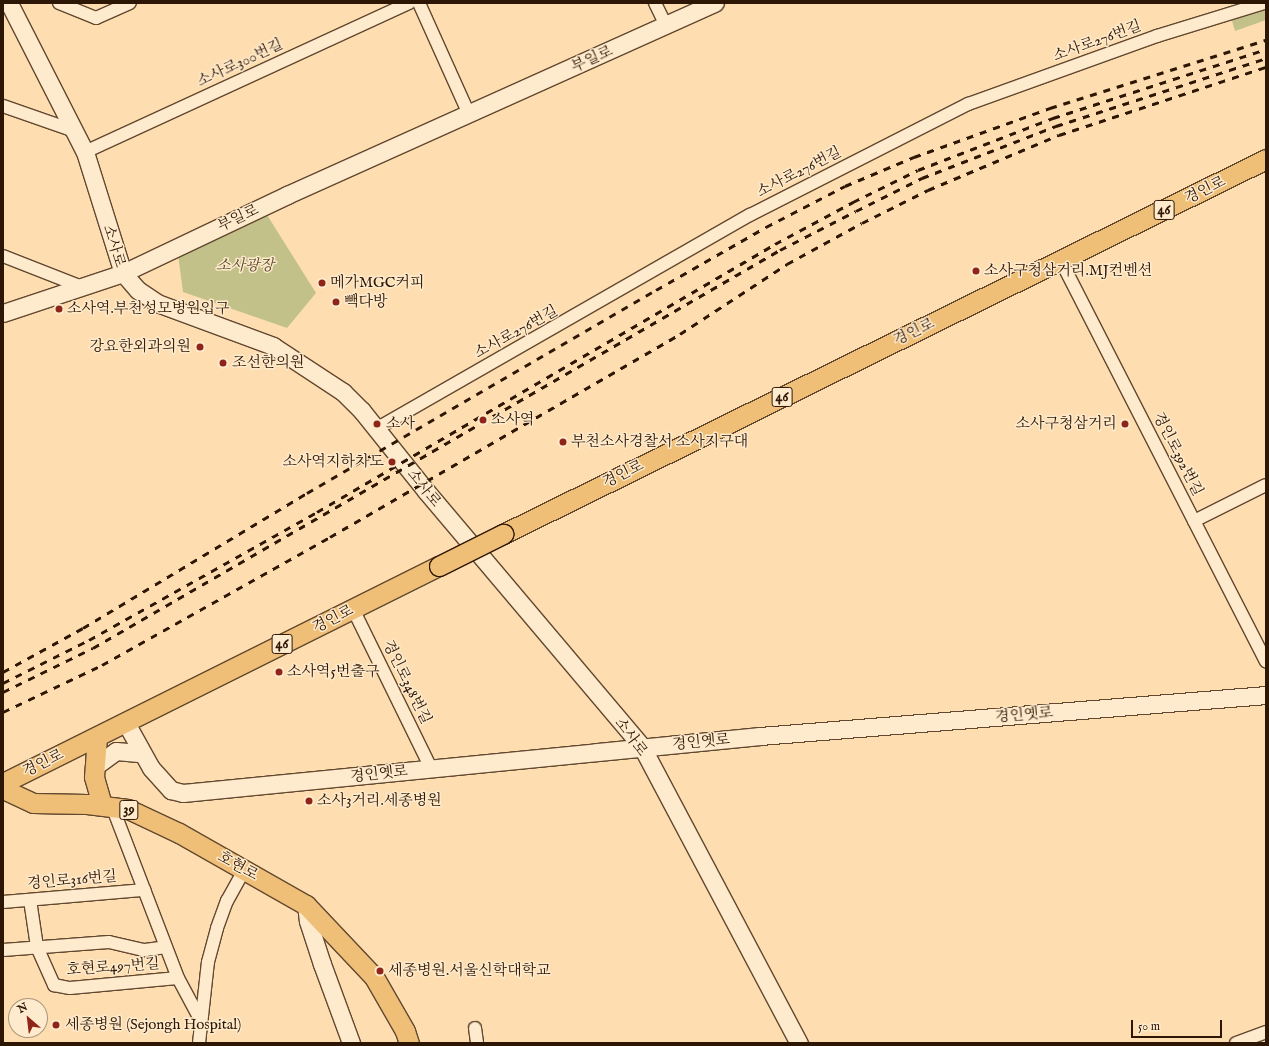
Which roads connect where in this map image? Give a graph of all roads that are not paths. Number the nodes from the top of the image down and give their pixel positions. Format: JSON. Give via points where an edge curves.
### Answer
{"nodes":[{"id":1,"x":9,"y":3,"type":"edge"},
{"id":2,"x":59,"y":3,"type":"edge"},
{"id":3,"x":130,"y":3,"type":"edge"},
{"id":4,"x":409,"y":3,"type":"edge"},
{"id":5,"x":419,"y":3,"type":"edge"},
{"id":6,"x":656,"y":3,"type":"edge"},
{"id":7,"x":715,"y":3,"type":"edge"},
{"id":8,"x":1264,"y":3,"type":"edge"},
{"id":9,"x":666,"y":26,"type":"junction"},
{"id":10,"x":3,"y":106,"type":"edge"},
{"id":11,"x":469,"y":114,"type":"junction"},
{"id":12,"x":72,"y":130,"type":"junction"},
{"id":13,"x":85,"y":152,"type":"junction"},
{"id":14,"x":1266,"y":159,"type":"edge"},
{"id":15,"x":3,"y":256,"type":"edge"},
{"id":16,"x":1061,"y":261,"type":"junction"},
{"id":17,"x":123,"y":273,"type":"junction"},
{"id":18,"x":82,"y":287,"type":"junction"},
{"id":19,"x":3,"y":313,"type":"edge"},
{"id":20,"x":376,"y":429,"type":"junction"},
{"id":21,"x":1266,"y":485,"type":"edge"},
{"id":22,"x":1194,"y":521,"type":"junction"},
{"id":23,"x":353,"y":609,"type":"junction"},
{"id":24,"x":1266,"y":662,"type":"edge"},
{"id":25,"x":1266,"y":695,"type":"edge"},
{"id":26,"x":126,"y":723,"type":"junction"},
{"id":27,"x":97,"y":737,"type":"junction"},
{"id":28,"x":642,"y":747,"type":"junction"},
{"id":29,"x":141,"y":752,"type":"junction"},
{"id":30,"x":94,"y":767,"type":"junction"},
{"id":31,"x":431,"y":768,"type":"junction"},
{"id":32,"x":3,"y":783,"type":"edge"},
{"id":33,"x":3,"y":789,"type":"edge"},
{"id":34,"x":107,"y":805,"type":"junction"},
{"id":35,"x":245,"y":869,"type":"junction"},
{"id":36,"x":144,"y":890,"type":"junction"},
{"id":37,"x":30,"y":900,"type":"junction"},
{"id":38,"x":3,"y":902,"type":"edge"},
{"id":39,"x":306,"y":905,"type":"junction"},
{"id":40,"x":37,"y":947,"type":"junction"},
{"id":41,"x":166,"y":947,"type":"junction"},
{"id":42,"x":3,"y":950,"type":"edge"},
{"id":43,"x":178,"y":978,"type":"junction"},
{"id":44,"x":200,"y":1019,"type":"junction"},
{"id":45,"x":475,"y":1028,"type":"dead end"},
{"id":46,"x":1266,"y":1032,"type":"edge"},
{"id":47,"x":199,"y":1043,"type":"edge"},
{"id":48,"x":351,"y":1043,"type":"edge"},
{"id":49,"x":409,"y":1043,"type":"edge"},
{"id":50,"x":477,"y":1043,"type":"edge"},
{"id":51,"x":799,"y":1043,"type":"edge"},
{"id":52,"x":1236,"y":1043,"type":"edge"}],
"edges":[{"from":1,"to":12,"type":"street","name":"소사로"},
{"from":2,"to":3,"type":"street","via":[[96,18]]},
{"from":4,"to":13,"type":"street","name":"소사로300번길"},
{"from":5,"to":11,"type":"street"},
{"from":6,"to":9,"type":"street"},
{"from":7,"to":9,"type":"street","name":"부일로"},
{"from":8,"to":20,"type":"street","name":"소사로276번길","via":[[1157,36],[968,104],[750,215]]},
{"from":9,"to":11,"type":"street","name":"부일로"},
{"from":10,"to":12,"type":"street"},
{"from":11,"to":17,"type":"street","name":"부일로","via":[[287,195]]},
{"from":12,"to":13,"type":"street","name":"소사로"},
{"from":13,"to":17,"type":"street","name":"소사로"},
{"from":14,"to":16,"type":"main road","name":"경인로","number":"46"},
{"from":15,"to":18,"type":"street"},
{"from":16,"to":22,"type":"street","name":"경인로392번길"},
{"from":16,"to":23,"type":"main road","name":"경인로","number":"46","bridge":true},
{"from":17,"to":18,"type":"street","name":"부일로"},
{"from":17,"to":20,"type":"street","name":"소사로","via":[[138,290],[157,303],[272,346],[318,374],[343,392]]},
{"from":18,"to":19,"type":"street","name":"부일로"},
{"from":20,"to":28,"type":"street","name":"소사로"},
{"from":21,"to":22,"type":"street"},
{"from":22,"to":24,"type":"street","name":"경인로392번길"},
{"from":23,"to":26,"type":"main road","name":"경인로","number":"46"},
{"from":23,"to":31,"type":"street","name":"경인로348번길"},
{"from":25,"to":28,"type":"street","name":"경인옛로"},
{"from":26,"to":27,"type":"main road","name":"경인로","number":"46"},
{"from":26,"to":29,"type":"street","name":"경인옛로"},
{"from":27,"to":30,"type":"main road"},
{"from":27,"to":32,"type":"main road","name":"경인로","number":"46"},
{"from":28,"to":31,"type":"street","name":"경인옛로"},
{"from":28,"to":51,"type":"street","name":"소사로"},
{"from":29,"to":30,"type":"street","via":[[116,751]]},
{"from":29,"to":31,"type":"street","name":"경인옛로","via":[[161,781],[171,790],[182,793]]},
{"from":30,"to":34,"type":"main road","via":[[96,791]]},
{"from":33,"to":34,"type":"main road","name":"호현로","number":"39","via":[[33,803]]},
{"from":34,"to":35,"type":"main road","name":"호현로","number":"39","via":[[128,809]]},
{"from":34,"to":36,"type":"street","name":"호현로497번길"},
{"from":35,"to":39,"type":"main road","name":"호현로","number":"39"},
{"from":35,"to":44,"type":"street","via":[[227,901],[216,928]]},
{"from":36,"to":37,"type":"street","name":"경인로316번길"},
{"from":36,"to":41,"type":"street","name":"호현로497번길"},
{"from":37,"to":38,"type":"street","name":"경인로316번길"},
{"from":37,"to":40,"type":"street"},
{"from":39,"to":48,"type":"street","via":[[308,921],[322,964]]},
{"from":39,"to":49,"type":"main road","name":"호현로","number":"39","via":[[374,977],[406,1031]]},
{"from":40,"to":41,"type":"street","name":"호현로497번길","via":[[109,942],[146,950]]},
{"from":40,"to":42,"type":"street"},
{"from":40,"to":43,"type":"street","name":"호현로497번길","via":[[54,985],[70,988]]},
{"from":41,"to":43,"type":"street","name":"호현로497번길"},
{"from":43,"to":44,"type":"street","name":"호현로497번길"},
{"from":44,"to":47,"type":"street"},
{"from":45,"to":50,"type":"street"},
{"from":46,"to":52,"type":"street"}]}
